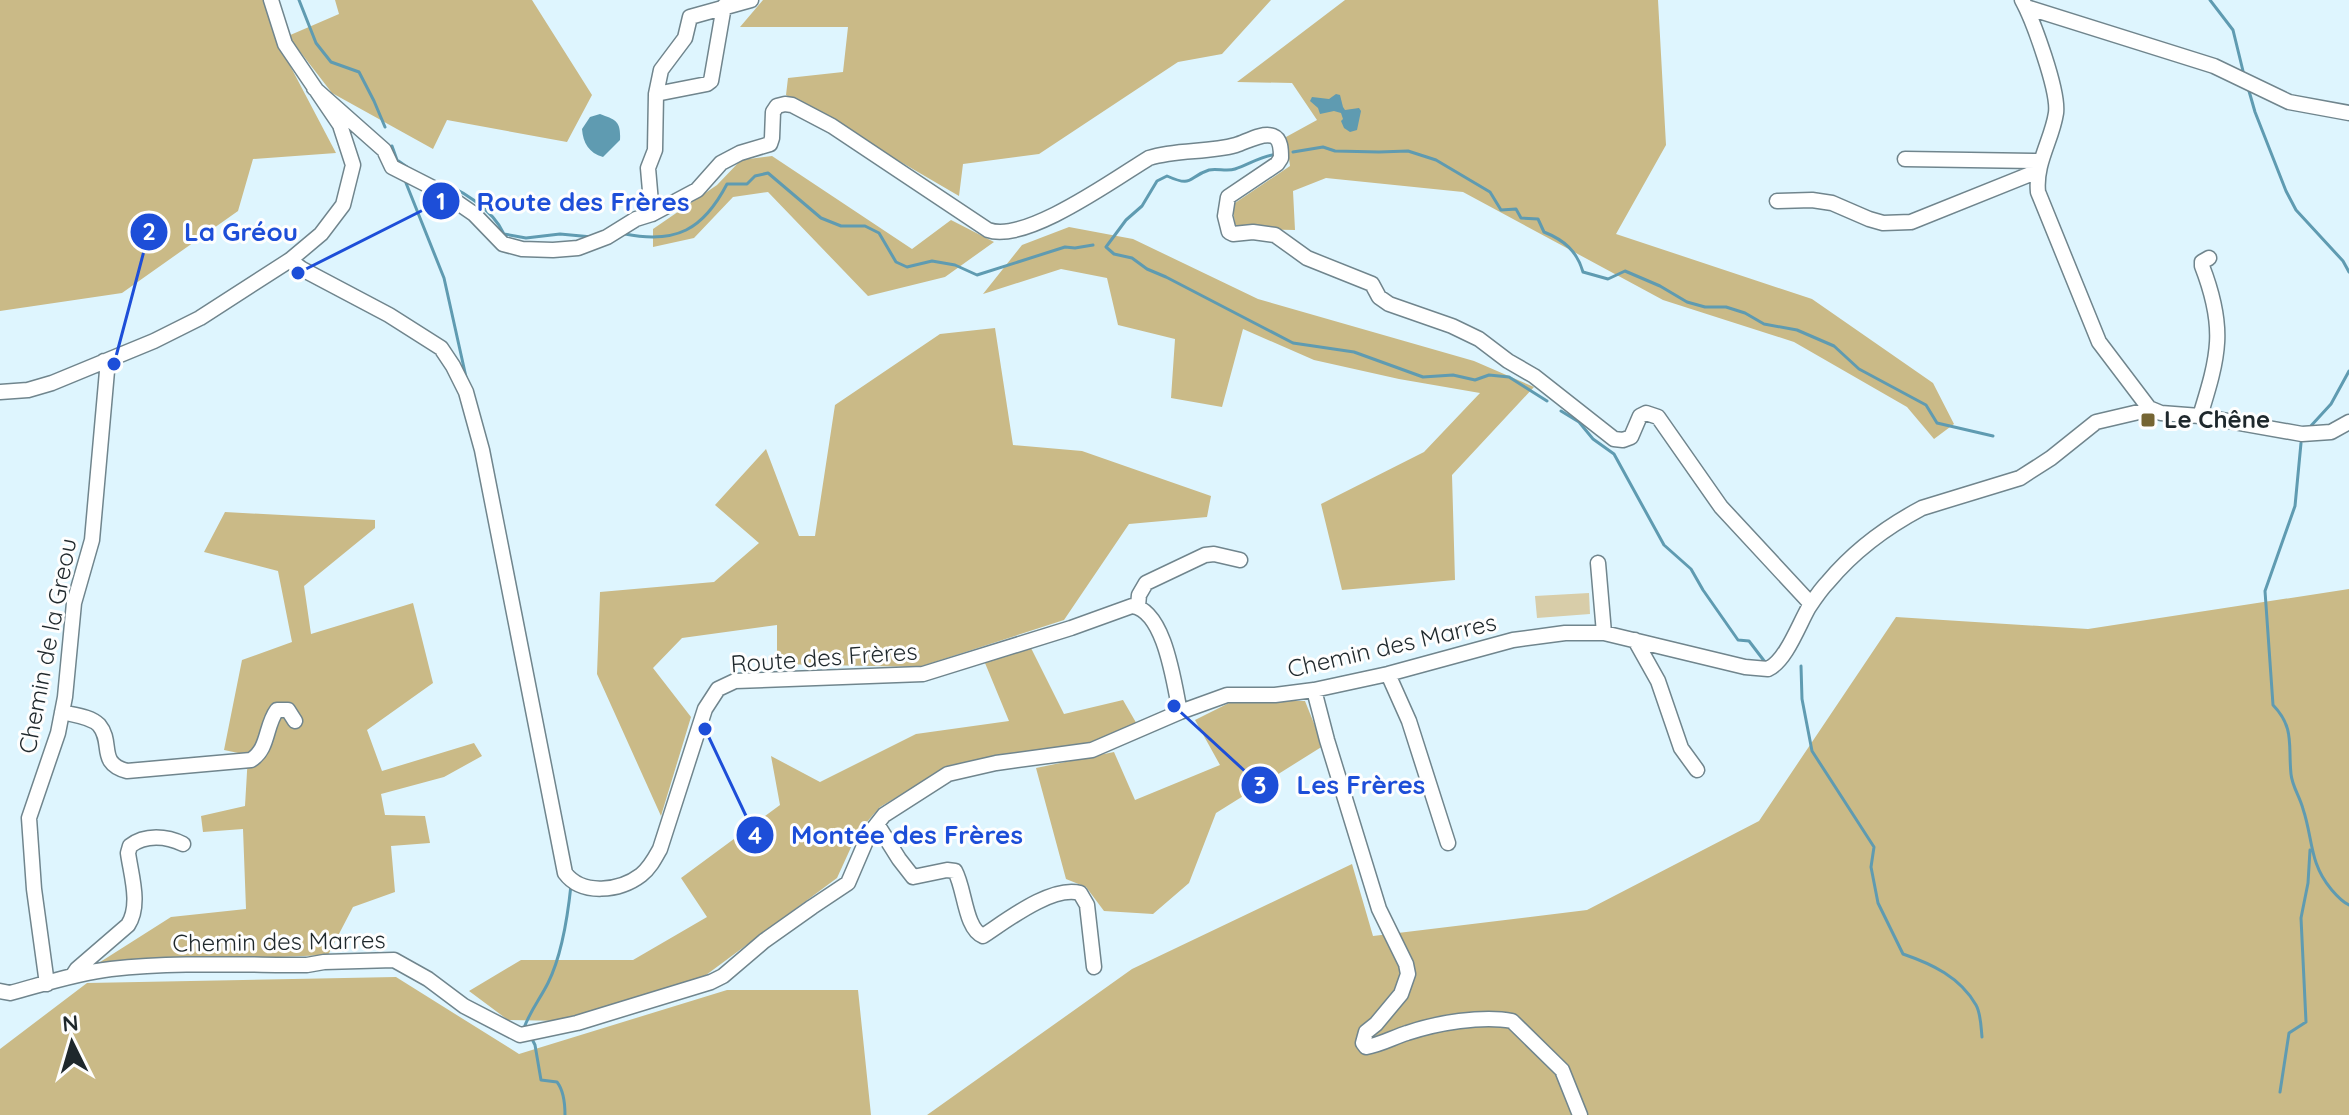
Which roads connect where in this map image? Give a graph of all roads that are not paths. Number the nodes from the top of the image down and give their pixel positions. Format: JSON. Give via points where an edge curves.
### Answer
{"nodes":[{"id":1,"x":271,"y":0,"type":"edge"},
{"id":2,"x":751,"y":0,"type":"edge"},
{"id":3,"x":2024,"y":3,"type":"edge"},
{"id":4,"x":724,"y":6,"type":"junction"},
{"id":5,"x":314,"y":88,"type":"junction"},
{"id":6,"x":656,"y":94,"type":"junction"},
{"id":7,"x":2349,"y":113,"type":"edge"},
{"id":8,"x":1905,"y":159,"type":"dead end"},
{"id":9,"x":2039,"y":166,"type":"junction"},
{"id":10,"x":1777,"y":201,"type":"dead end"},
{"id":11,"x":652,"y":214,"type":"junction"},
{"id":12,"x":2209,"y":258,"type":"dead end"},
{"id":13,"x":290,"y":260,"type":"junction"},
{"id":14,"x":104,"y":361,"type":"junction"},
{"id":15,"x":0,"y":392,"type":"edge"},
{"id":16,"x":2149,"y":408,"type":"junction"},
{"id":17,"x":2200,"y":416,"type":"junction"},
{"id":18,"x":2349,"y":422,"type":"edge"},
{"id":19,"x":1240,"y":560,"type":"dead end"},
{"id":20,"x":1598,"y":563,"type":"dead end"},
{"id":21,"x":1811,"y":604,"type":"junction"},
{"id":22,"x":1138,"y":606,"type":"junction"},
{"id":23,"x":1604,"y":633,"type":"junction"},
{"id":24,"x":1635,"y":640,"type":"junction"},
{"id":25,"x":1388,"y":674,"type":"junction"},
{"id":26,"x":1314,"y":690,"type":"junction"},
{"id":27,"x":62,"y":712,"type":"junction"},
{"id":28,"x":1180,"y":712,"type":"junction"},
{"id":29,"x":295,"y":721,"type":"dead end"},
{"id":30,"x":1697,"y":770,"type":"dead end"},
{"id":31,"x":877,"y":824,"type":"junction"},
{"id":32,"x":1448,"y":843,"type":"dead end"},
{"id":33,"x":183,"y":844,"type":"dead end"},
{"id":34,"x":1094,"y":967,"type":"dead end"},
{"id":35,"x":73,"y":975,"type":"junction"},
{"id":36,"x":47,"y":984,"type":"junction"},
{"id":37,"x":0,"y":991,"type":"edge"},
{"id":38,"x":1580,"y":1115,"type":"edge"}],
"edges":[{"from":1,"to":5,"type":"street","via":[[285,44]]},
{"from":2,"to":4,"type":"street"},
{"from":3,"to":7,"type":"street","via":[[2219,68],[2289,102]]},
{"from":3,"to":9,"type":"street","via":[[2056,103]]},
{"from":4,"to":6,"type":"street","via":[[690,17],[685,38],[661,70]]},
{"from":4,"to":6,"type":"street","via":[[711,81]]},
{"from":5,"to":11,"type":"street","via":[[384,150],[392,167],[474,214],[503,244],[537,250],[578,248]]},
{"from":5,"to":13,"type":"street","via":[[340,125],[353,165],[343,205],[321,234]]},
{"from":6,"to":11,"type":"street","via":[[655,150],[648,168]]},
{"from":8,"to":9,"type":"street"},
{"from":9,"to":10,"type":"street","via":[[1911,222],[1883,223],[1832,203]]},
{"from":9,"to":16,"type":"street","via":[[2038,192],[2099,342]]},
{"from":11,"to":21,"type":"street","via":[[697,190],[721,163],[770,144],[773,112],[785,104],[832,126],[996,233],[1050,218],[1149,158],[1272,135],[1281,158],[1228,197],[1229,232],[1275,235],[1307,258],[1372,284],[1389,304],[1466,332],[1534,376],[1614,439],[1631,437],[1640,416],[1658,417],[1721,507]]},
{"from":12,"to":17,"type":"street","via":[[2202,266],[2216,312],[2218,351]]},
{"from":13,"to":14,"type":"street","via":[[200,318]]},
{"from":13,"to":22,"type":"street","name":"Route des Frères","via":[[441,348],[466,392],[565,873],[582,887],[625,883],[653,862],[705,709],[726,684],[923,674]]},
{"from":14,"to":15,"type":"street","via":[[40,387]]},
{"from":14,"to":27,"type":"street","name":"Chemin de la Greou","via":[[92,540],[74,603]]},
{"from":16,"to":17,"type":"street"},
{"from":16,"to":21,"type":"street","name":"Chemin des Marres","via":[[2096,422],[2020,478],[1909,515],[1856,554]]},
{"from":17,"to":18,"type":"street","via":[[2315,435]]},
{"from":19,"to":22,"type":"street","via":[[1205,555],[1146,583]]},
{"from":20,"to":23,"type":"street"},
{"from":21,"to":24,"type":"street","name":"Chemin des Marres","via":[[1781,659],[1768,669]]},
{"from":22,"to":28,"type":"street","via":[[1154,621]]},
{"from":23,"to":24,"type":"street","name":"Chemin des Marres"},
{"from":23,"to":25,"type":"street","name":"Chemin des Marres","via":[[1513,640]]},
{"from":24,"to":30,"type":"street","via":[[1658,681],[1681,748]]},
{"from":25,"to":26,"type":"street","name":"Chemin des Marres"},
{"from":25,"to":32,"type":"street","via":[[1409,721]]},
{"from":26,"to":28,"type":"street","name":"Chemin des Marres","via":[[1227,695]]},
{"from":26,"to":38,"type":"street","via":[[1379,909],[1408,974],[1401,994],[1366,1032],[1363,1043],[1375,1046],[1421,1028],[1512,1021],[1562,1070]]},
{"from":27,"to":29,"type":"street","via":[[99,725],[111,763],[127,771],[251,760],[264,747],[277,710],[288,710]]},
{"from":27,"to":36,"type":"street","name":"Chemin de la Greou","via":[[29,818]]},
{"from":28,"to":31,"type":"street","name":"Chemin des Marres","via":[[1092,750],[948,774]]},
{"from":31,"to":34,"type":"street","via":[[913,877],[955,871],[972,928],[983,936],[1053,895],[1080,893],[1087,905]]},
{"from":31,"to":35,"type":"street","name":"Chemin des Marres","via":[[848,883],[723,976],[577,1023],[520,1035],[394,960],[176,965]]},
{"from":33,"to":35,"type":"street","via":[[162,837],[130,846],[133,916]]},
{"from":35,"to":36,"type":"street","name":"Chemin des Marres"},
{"from":36,"to":37,"type":"street","name":"Chemin des Marres"}]}
